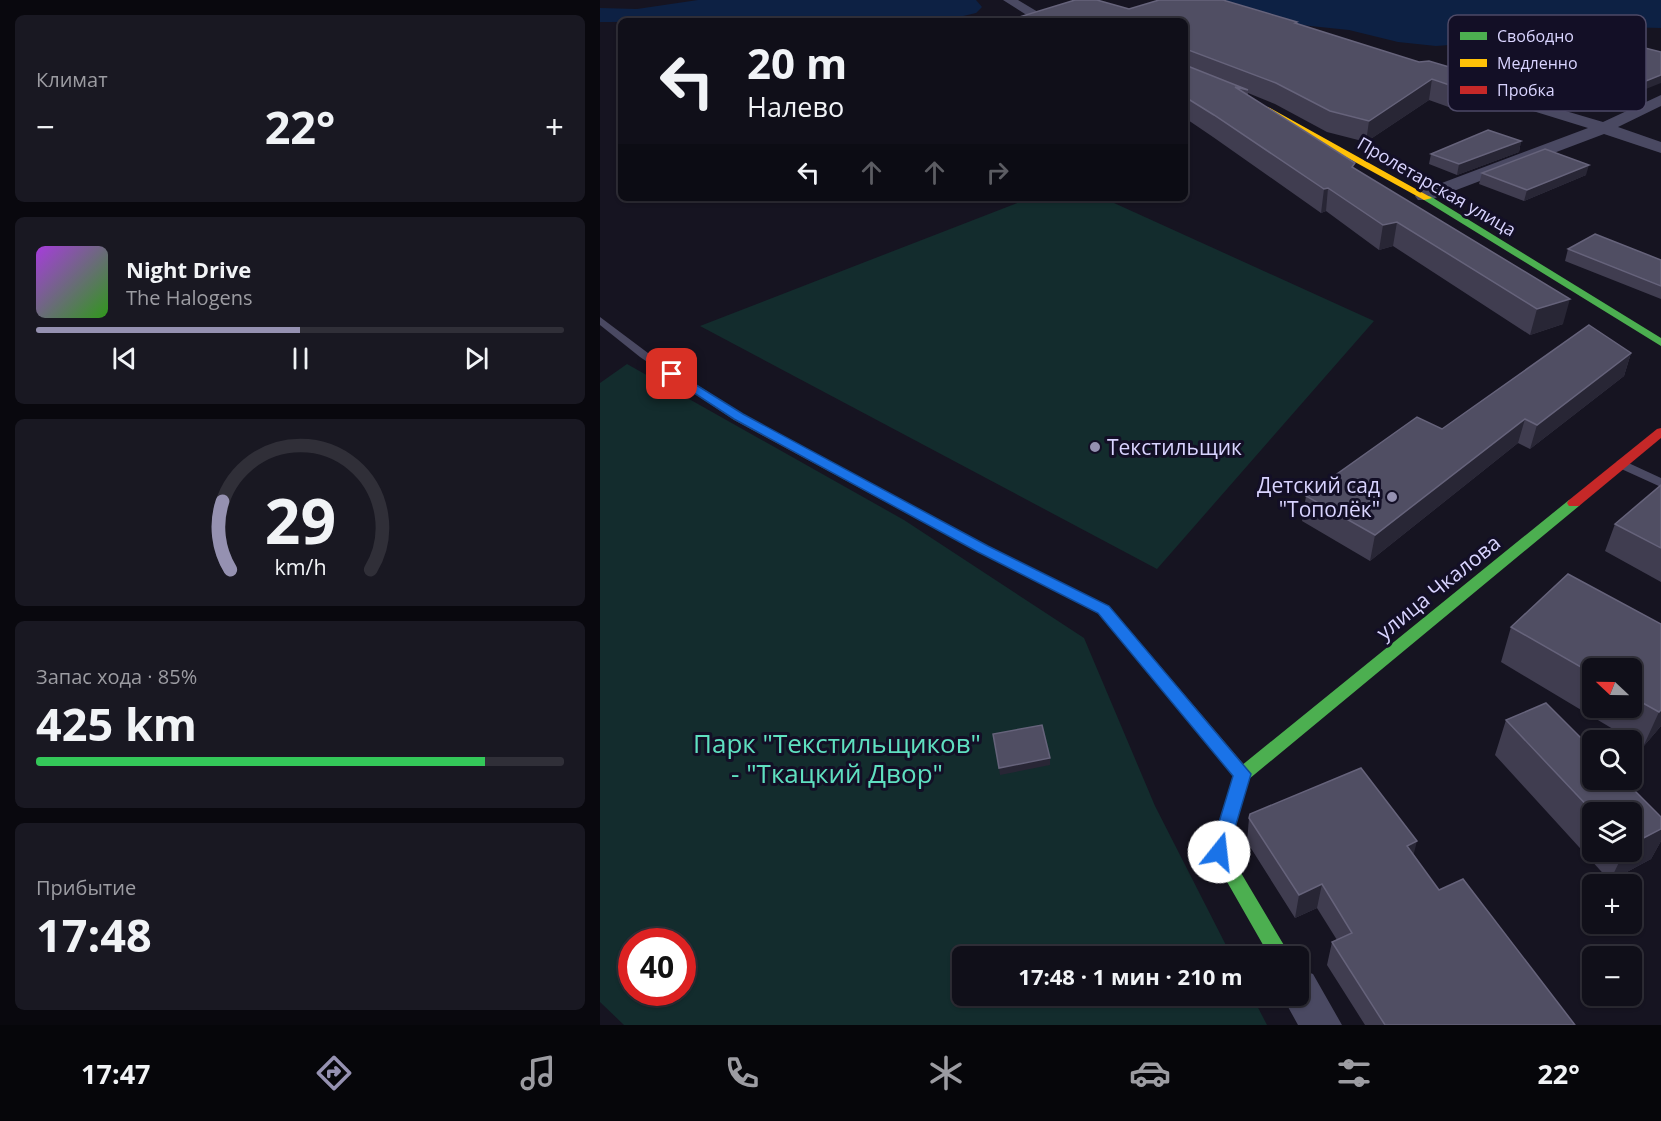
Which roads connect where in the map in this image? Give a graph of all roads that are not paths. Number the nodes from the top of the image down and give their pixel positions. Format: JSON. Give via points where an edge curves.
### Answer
{"nodes":[{"id":1,"x":1009,"y":0,"type":"edge"},
{"id":2,"x":1041,"y":18,"type":"edge"},
{"id":3,"x":1436,"y":76,"type":"edge"},
{"id":4,"x":1188,"y":77,"type":"edge"},
{"id":5,"x":1448,"y":80,"type":"edge"},
{"id":6,"x":1661,"y":100,"type":"edge"},
{"id":7,"x":1646,"y":107,"type":"edge"},
{"id":8,"x":1549,"y":111,"type":"edge"},
{"id":9,"x":1639,"y":111,"type":"edge"},
{"id":10,"x":1604,"y":128,"type":"junction"},
{"id":11,"x":1661,"y":148,"type":"edge"},
{"id":12,"x":1424,"y":196,"type":"junction"},
{"id":13,"x":600,"y":320,"type":"edge"},
{"id":14,"x":1661,"y":344,"type":"edge"},
{"id":15,"x":1661,"y":432,"type":"edge"},
{"id":16,"x":1622,"y":464,"type":"junction"},
{"id":17,"x":1661,"y":483,"type":"edge"},
{"id":18,"x":1242,"y":774,"type":"junction"},
{"id":19,"x":1275,"y":946,"type":"edge"},
{"id":20,"x":1309,"y":1005,"type":"edge"},
{"id":21,"x":1321,"y":1025,"type":"edge"}],
"edges":[{"from":1,"to":2,"type":"street"},
{"from":3,"to":5,"type":"street"},
{"from":4,"to":12,"type":"street","name":"Пролетарская улица","via":[[1267,110]]},
{"from":6,"to":7,"type":"street"},
{"from":8,"to":10,"type":"street"},
{"from":9,"to":10,"type":"street"},
{"from":10,"to":11,"type":"street"},
{"from":10,"to":12,"type":"street"},
{"from":12,"to":14,"type":"street","name":"Пролетарская улица"},
{"from":13,"to":18,"type":"lane","via":[[644,356],[738,417],[1104,610]]},
{"from":15,"to":16,"type":"street","name":"улица Чкалова"},
{"from":16,"to":17,"type":"lane"},
{"from":16,"to":18,"type":"street","name":"улица Чкалова"},
{"from":18,"to":19,"type":"street","via":[[1219,852]]},
{"from":20,"to":21,"type":"street"}]}
